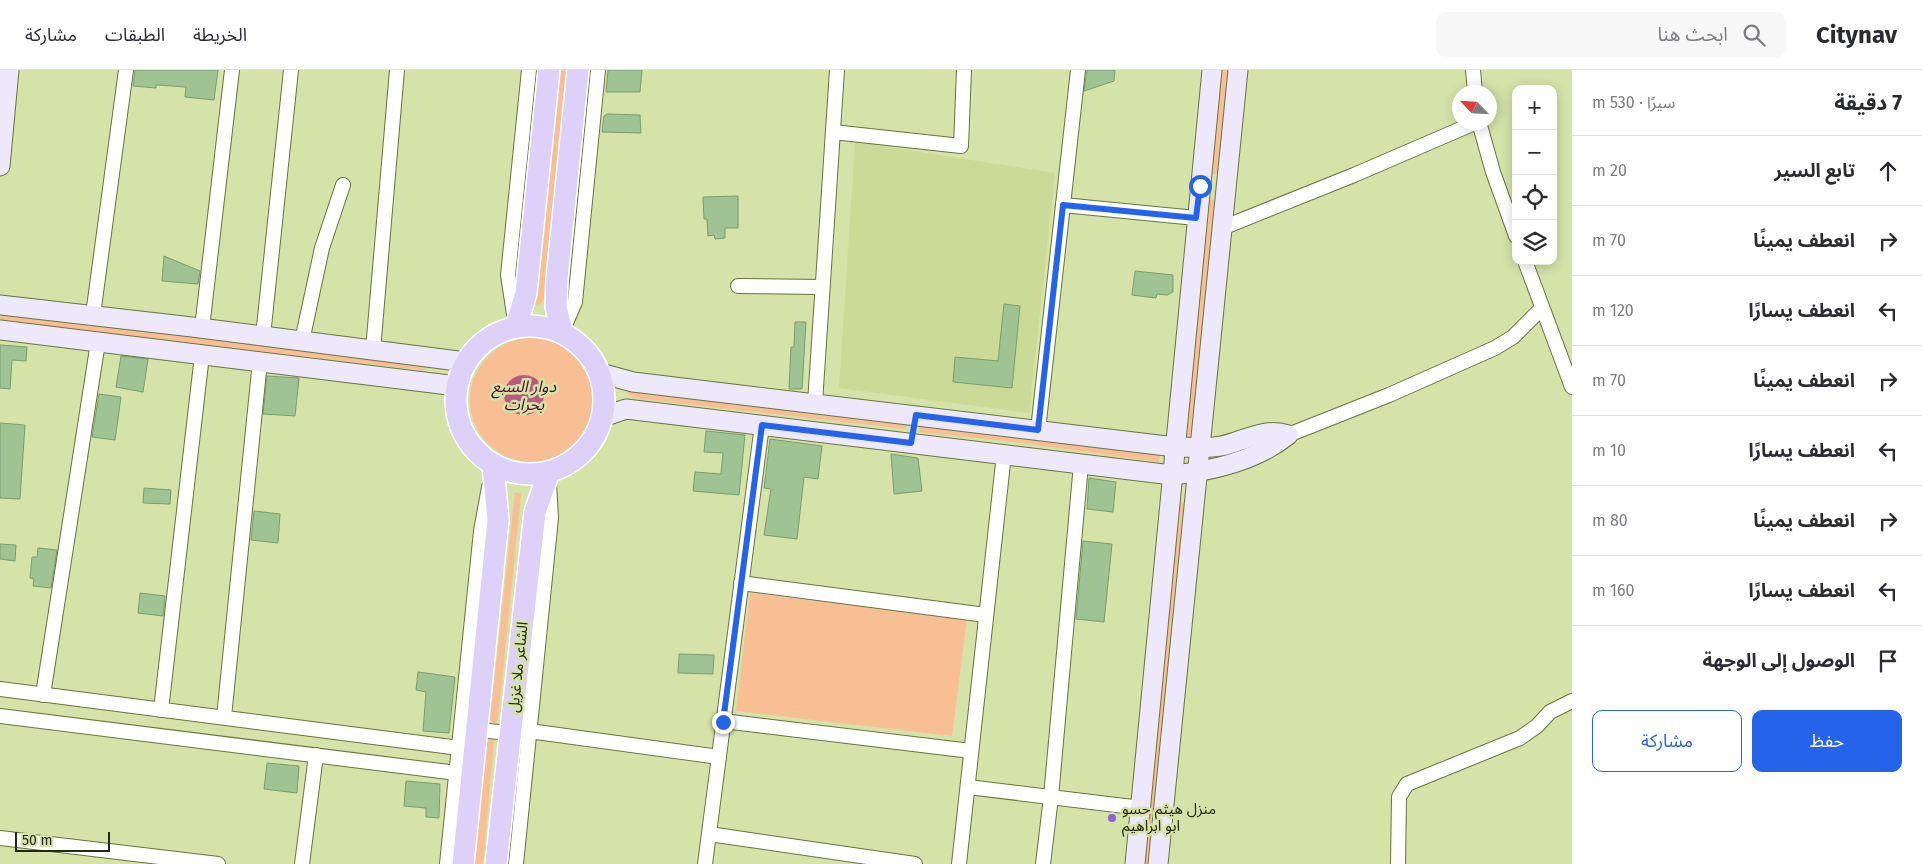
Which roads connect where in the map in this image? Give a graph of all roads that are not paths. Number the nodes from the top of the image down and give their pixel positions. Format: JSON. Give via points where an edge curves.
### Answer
{"nodes":[{"id":1,"x":9,"y":70,"type":"edge"},
{"id":2,"x":126,"y":70,"type":"edge"},
{"id":3,"x":232,"y":70,"type":"edge"},
{"id":4,"x":291,"y":70,"type":"edge"},
{"id":5,"x":397,"y":70,"type":"edge"},
{"id":6,"x":529,"y":70,"type":"edge"},
{"id":7,"x":549,"y":70,"type":"edge"},
{"id":8,"x":578,"y":70,"type":"edge"},
{"id":9,"x":598,"y":70,"type":"edge"},
{"id":10,"x":837,"y":70,"type":"edge"},
{"id":11,"x":964,"y":70,"type":"edge"},
{"id":12,"x":1078,"y":70,"type":"edge"},
{"id":13,"x":1212,"y":70,"type":"edge"},
{"id":14,"x":1238,"y":70,"type":"edge"},
{"id":15,"x":1473,"y":70,"type":"edge"},
{"id":16,"x":1474,"y":85,"type":"edge"},
{"id":17,"x":1460,"y":130,"type":"edge"},
{"id":18,"x":1480,"y":130,"type":"edge"},
{"id":19,"x":833,"y":132,"type":"junction"},
{"id":20,"x":0,"y":166,"type":"edge"},
{"id":21,"x":343,"y":186,"type":"dead end"},
{"id":22,"x":1200,"y":186,"type":"junction"},
{"id":23,"x":1226,"y":188,"type":"junction"},
{"id":24,"x":1063,"y":205,"type":"junction"},
{"id":25,"x":1196,"y":218,"type":"junction"},
{"id":26,"x":1512,"y":225,"type":"edge"},
{"id":27,"x":1222,"y":228,"type":"junction"},
{"id":28,"x":1526,"y":265,"type":"edge"},
{"id":29,"x":738,"y":286,"type":"dead end"},
{"id":30,"x":822,"y":287,"type":"junction"},
{"id":31,"x":0,"y":305,"type":"edge"},
{"id":32,"x":1542,"y":308,"type":"junction"},
{"id":33,"x":93,"y":315,"type":"junction"},
{"id":34,"x":516,"y":327,"type":"junction"},
{"id":35,"x":202,"y":328,"type":"junction"},
{"id":36,"x":0,"y":330,"type":"edge"},
{"id":37,"x":562,"y":332,"type":"junction"},
{"id":38,"x":263,"y":336,"type":"junction"},
{"id":39,"x":302,"y":341,"type":"junction"},
{"id":40,"x":98,"y":342,"type":"junction"},
{"id":41,"x":373,"y":350,"type":"junction"},
{"id":42,"x":202,"y":355,"type":"junction"},
{"id":43,"x":260,"y":362,"type":"junction"},
{"id":44,"x":466,"y":362,"type":"junction"},
{"id":45,"x":600,"y":373,"type":"junction"},
{"id":46,"x":457,"y":386,"type":"junction"},
{"id":47,"x":1572,"y":387,"type":"edge"},
{"id":48,"x":815,"y":403,"type":"junction"},
{"id":49,"x":916,"y":415,"type":"junction"},
{"id":50,"x":603,"y":417,"type":"junction"},
{"id":51,"x":762,"y":425,"type":"junction"},
{"id":52,"x":1038,"y":430,"type":"junction"},
{"id":53,"x":1288,"y":435,"type":"junction"},
{"id":54,"x":911,"y":443,"type":"junction"},
{"id":55,"x":1174,"y":447,"type":"junction"},
{"id":56,"x":1201,"y":447,"type":"junction"},
{"id":57,"x":1004,"y":454,"type":"junction"},
{"id":58,"x":1081,"y":464,"type":"junction"},
{"id":59,"x":493,"y":465,"type":"junction"},
{"id":60,"x":549,"y":472,"type":"junction"},
{"id":61,"x":1198,"y":472,"type":"junction"},
{"id":62,"x":1172,"y":475,"type":"junction"},
{"id":63,"x":741,"y":583,"type":"junction"},
{"id":64,"x":986,"y":615,"type":"junction"},
{"id":65,"x":0,"y":689,"type":"edge"},
{"id":66,"x":43,"y":695,"type":"junction"},
{"id":67,"x":1572,"y":701,"type":"edge"},
{"id":68,"x":161,"y":710,"type":"junction"},
{"id":69,"x":0,"y":716,"type":"edge"},
{"id":70,"x":224,"y":718,"type":"junction"},
{"id":71,"x":723,"y":722,"type":"junction"},
{"id":72,"x":520,"y":732,"type":"junction"},
{"id":73,"x":470,"y":742,"type":"junction"},
{"id":74,"x":972,"y":751,"type":"junction"},
{"id":75,"x":316,"y":755,"type":"junction"},
{"id":76,"x":719,"y":757,"type":"junction"},
{"id":77,"x":464,"y":774,"type":"junction"},
{"id":78,"x":968,"y":787,"type":"junction"},
{"id":79,"x":1051,"y":797,"type":"junction"},
{"id":80,"x":1141,"y":808,"type":"junction"},
{"id":81,"x":709,"y":834,"type":"junction"},
{"id":82,"x":0,"y":838,"type":"edge"},
{"id":83,"x":203,"y":863,"type":"edge"},
{"id":84,"x":218,"y":864,"type":"edge"},
{"id":85,"x":302,"y":864,"type":"edge"},
{"id":86,"x":447,"y":864,"type":"edge"},
{"id":87,"x":463,"y":864,"type":"edge"},
{"id":88,"x":496,"y":864,"type":"edge"},
{"id":89,"x":516,"y":864,"type":"edge"},
{"id":90,"x":705,"y":864,"type":"edge"},
{"id":91,"x":915,"y":864,"type":"edge"},
{"id":92,"x":959,"y":864,"type":"edge"},
{"id":93,"x":1043,"y":864,"type":"edge"},
{"id":94,"x":1135,"y":864,"type":"edge"},
{"id":95,"x":1158,"y":864,"type":"edge"},
{"id":96,"x":1398,"y":864,"type":"edge"}],
"edges":[{"from":1,"to":20,"type":"main road"},
{"from":2,"to":33,"type":"street"},
{"from":3,"to":35,"type":"street"},
{"from":4,"to":38,"type":"street"},
{"from":5,"to":41,"type":"street"},
{"from":6,"to":34,"type":"street","via":[[508,275]]},
{"from":7,"to":34,"type":"main road","via":[[526,293]]},
{"from":8,"to":37,"type":"main road","via":[[557,278],[556,307]]},
{"from":9,"to":37,"type":"street","via":[[576,302]]},
{"from":10,"to":19,"type":"street"},
{"from":11,"to":19,"type":"street","via":[[961,146]]},
{"from":12,"to":24,"type":"street"},
{"from":13,"to":22,"type":"main road"},
{"from":14,"to":23,"type":"main road"},
{"from":15,"to":16,"type":"street"},
{"from":17,"to":27,"type":"street"},
{"from":18,"to":26,"type":"street"},
{"from":19,"to":30,"type":"street"},
{"from":21,"to":39,"type":"street","via":[[322,248]]},
{"from":22,"to":23,"type":"main road"},
{"from":22,"to":25,"type":"main road"},
{"from":23,"to":27,"type":"main road"},
{"from":24,"to":25,"type":"street"},
{"from":24,"to":52,"type":"street"},
{"from":25,"to":55,"type":"main road"},
{"from":27,"to":56,"type":"main road"},
{"from":28,"to":32,"type":"street"},
{"from":29,"to":30,"type":"street"},
{"from":30,"to":48,"type":"street"},
{"from":31,"to":33,"type":"main road"},
{"from":32,"to":47,"type":"street"},
{"from":32,"to":53,"type":"street","via":[[1513,337],[1495,348]]},
{"from":33,"to":35,"type":"main road"},
{"from":34,"to":37,"type":"main road","via":[[547,327]]},
{"from":34,"to":44,"type":"main road","via":[[496,334],[479,346]]},
{"from":35,"to":38,"type":"main road"},
{"from":36,"to":40,"type":"main road"},
{"from":37,"to":45,"type":"main road","via":[[591,356]]},
{"from":38,"to":39,"type":"main road"},
{"from":39,"to":41,"type":"main road"},
{"from":40,"to":42,"type":"main road"},
{"from":40,"to":66,"type":"street"},
{"from":41,"to":44,"type":"main road"},
{"from":42,"to":43,"type":"main road"},
{"from":42,"to":68,"type":"street"},
{"from":43,"to":46,"type":"main road"},
{"from":43,"to":70,"type":"street"},
{"from":44,"to":46,"type":"main road"},
{"from":45,"to":48,"type":"main road","via":[[633,382]]},
{"from":45,"to":50,"type":"main road","via":[[605,395]]},
{"from":46,"to":59,"type":"main road","via":[[456,404],[463,431],[478,454]]},
{"from":48,"to":49,"type":"main road"},
{"from":49,"to":52,"type":"main road"},
{"from":49,"to":54,"type":"main road"},
{"from":50,"to":51,"type":"main road","via":[[626,408]]},
{"from":50,"to":60,"type":"main road","via":[[583,452],[567,465]]},
{"from":51,"to":54,"type":"main road"},
{"from":51,"to":63,"type":"street"},
{"from":52,"to":55,"type":"main road"},
{"from":53,"to":56,"type":"main road","via":[[1278,431],[1261,433],[1219,446]]},
{"from":53,"to":61,"type":"main road","via":[[1256,454],[1214,470]]},
{"from":54,"to":57,"type":"main road"},
{"from":55,"to":56,"type":"main road"},
{"from":55,"to":62,"type":"main road"},
{"from":56,"to":61,"type":"main road"},
{"from":57,"to":58,"type":"main road"},
{"from":57,"to":64,"type":"street"},
{"from":58,"to":62,"type":"main road"},
{"from":58,"to":79,"type":"street"},
{"from":59,"to":60,"type":"main road","via":[[530,475]]},
{"from":59,"to":73,"type":"main road","via":[[498,520]]},
{"from":60,"to":72,"type":"main road","name":"الشاعر ملا غزيل","via":[[536,512]]},
{"from":61,"to":62,"type":"main road"},
{"from":61,"to":95,"type":"main road"},
{"from":62,"to":80,"type":"main road"},
{"from":63,"to":64,"type":"street"},
{"from":63,"to":71,"type":"street"},
{"from":64,"to":74,"type":"street"},
{"from":65,"to":66,"type":"street"},
{"from":66,"to":68,"type":"street"},
{"from":67,"to":96,"type":"street","via":[[1550,712],[1520,738],[1407,784],[1400,798]]},
{"from":68,"to":70,"type":"street"},
{"from":69,"to":75,"type":"street"},
{"from":70,"to":73,"type":"street"},
{"from":71,"to":74,"type":"street"},
{"from":71,"to":76,"type":"street"},
{"from":72,"to":73,"type":"street"},
{"from":72,"to":76,"type":"street"},
{"from":72,"to":88,"type":"main road","name":"الشاعر ملا غزيل"},
{"from":72,"to":89,"type":"street"},
{"from":73,"to":77,"type":"main road"},
{"from":74,"to":78,"type":"street"},
{"from":75,"to":77,"type":"street"},
{"from":75,"to":85,"type":"street"},
{"from":76,"to":81,"type":"street"},
{"from":77,"to":86,"type":"street"},
{"from":77,"to":87,"type":"main road"},
{"from":78,"to":79,"type":"street"},
{"from":78,"to":92,"type":"street"},
{"from":79,"to":80,"type":"street"},
{"from":79,"to":93,"type":"street"},
{"from":80,"to":94,"type":"main road"},
{"from":81,"to":90,"type":"street"},
{"from":81,"to":91,"type":"street"},
{"from":82,"to":83,"type":"street"},
{"from":83,"to":84,"type":"street"}]}
